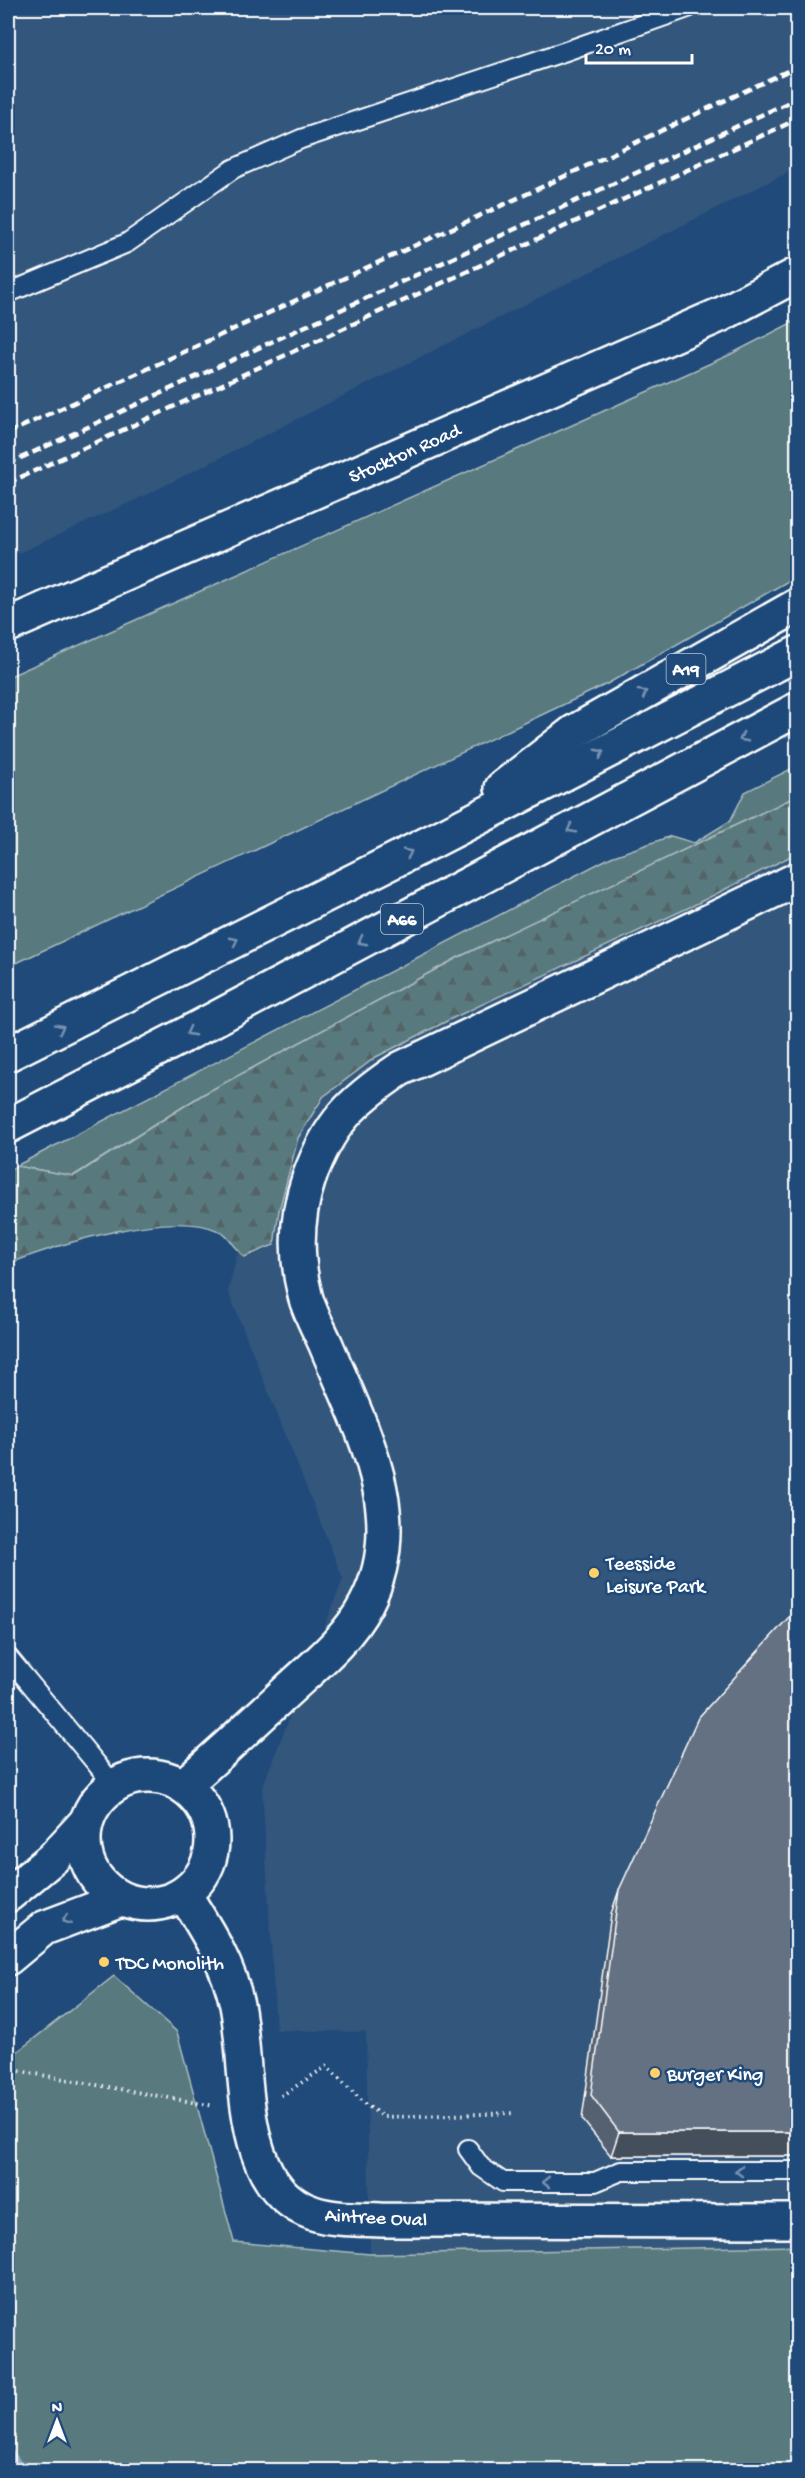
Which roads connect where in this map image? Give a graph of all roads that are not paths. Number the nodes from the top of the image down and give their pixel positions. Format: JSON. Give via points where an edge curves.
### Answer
{"nodes":[{"id":1,"x":688,"y":8,"type":"edge"},
{"id":2,"x":798,"y":274,"type":"edge"},
{"id":3,"x":8,"y":293,"type":"edge"},
{"id":4,"x":798,"y":605,"type":"edge"},
{"id":5,"x":8,"y":625,"type":"edge"},
{"id":6,"x":798,"y":653,"type":"edge"},
{"id":7,"x":797,"y":710,"type":"edge"},
{"id":8,"x":437,"y":839,"type":"junction"},
{"id":9,"x":798,"y":879,"type":"edge"},
{"id":10,"x":8,"y":1054,"type":"edge"},
{"id":11,"x":8,"y":1126,"type":"edge"},
{"id":12,"x":8,"y":1657,"type":"edge"},
{"id":13,"x":114,"y":1785,"type":"junction"},
{"id":14,"x":183,"y":1786,"type":"junction"},
{"id":15,"x":85,"y":1823,"type":"junction"},
{"id":16,"x":184,"y":1894,"type":"junction"},
{"id":17,"x":8,"y":1896,"type":"edge"},
{"id":18,"x":120,"y":1899,"type":"junction"},
{"id":19,"x":8,"y":1958,"type":"edge"},
{"id":20,"x":468,"y":2149,"type":"dead end"},
{"id":21,"x":798,"y":2171,"type":"edge"},
{"id":22,"x":798,"y":2221,"type":"edge"}],
"edges":[{"from":1,"to":3,"type":"lane","via":[[301,139],[233,170],[127,243]]},
{"from":2,"to":5,"type":"main road","name":"Stockton Road","via":[[722,314]]},
{"from":8,"to":4,"type":"main road","number":"A19","one_way":true,"via":[[574,732]]},
{"from":8,"to":6,"type":"main road","one_way":true},
{"from":7,"to":11,"type":"main road","number":"A66","one_way":true},
{"from":10,"to":8,"type":"main road","one_way":true},
{"from":9,"to":14,"type":"main road","via":[[400,1069],[346,1111],[328,1138],[305,1190],[298,1243],[300,1269],[305,1296],[376,1471],[386,1524],[384,1550],[366,1605],[336,1646]]},
{"from":12,"to":13,"type":"lane"},
{"from":13,"to":14,"type":"main road","via":[[136,1776],[161,1777]]},
{"from":13,"to":15,"type":"main road","via":[[96,1802]]},
{"from":14,"to":16,"type":"main road","via":[[201,1804],[211,1827],[211,1853],[201,1876]]},
{"from":15,"to":17,"type":"main road","via":[[53,1858]]},
{"from":15,"to":18,"type":"main road","via":[[84,1853],[97,1881]]},
{"from":16,"to":18,"type":"main road","via":[[164,1902],[142,1904]]},
{"from":16,"to":22,"type":"main road","name":"Aintree Oval","via":[[226,1970],[237,2004],[249,2109],[262,2165],[291,2203],[335,2218]]},
{"from":18,"to":19,"type":"main road","one_way":true,"via":[[45,1928]]},
{"from":21,"to":20,"type":"lane","one_way":true,"via":[[621,2171],[595,2182],[503,2182],[481,2167]]}]}
